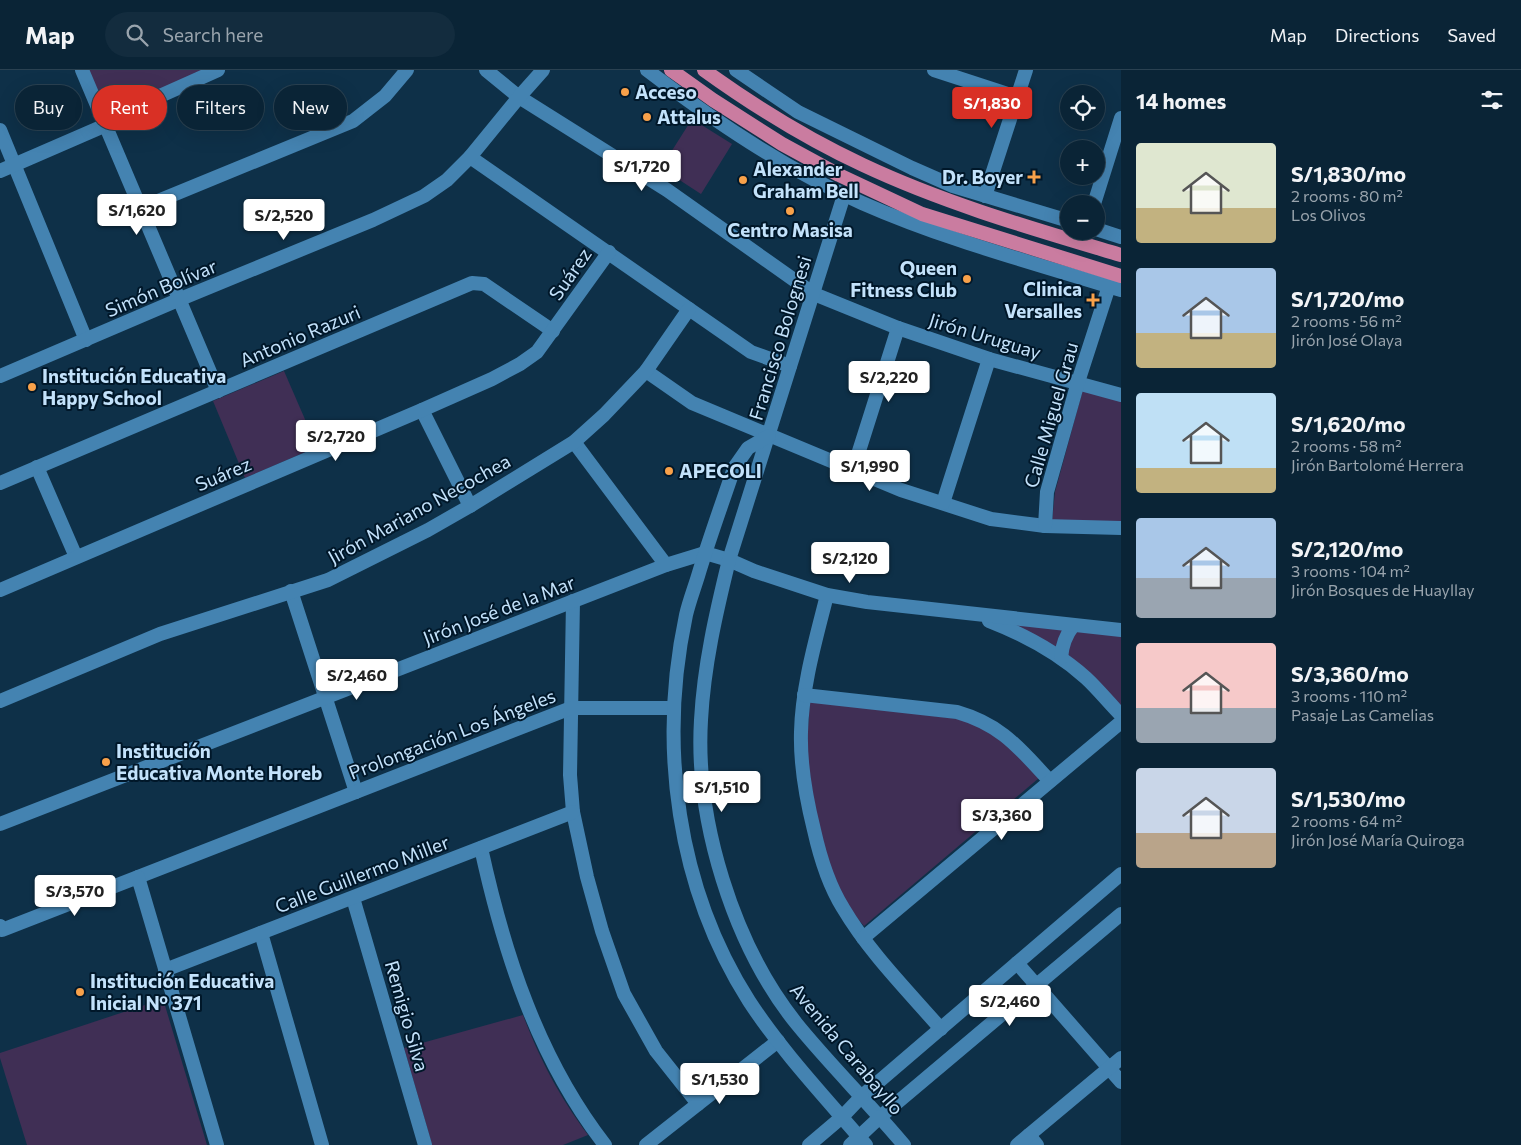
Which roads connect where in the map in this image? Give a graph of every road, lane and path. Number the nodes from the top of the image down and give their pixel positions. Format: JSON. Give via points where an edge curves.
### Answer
{"nodes":[{"id":1,"x":82,"y":70,"type":"edge"},
{"id":2,"x":218,"y":70,"type":"edge"},
{"id":3,"x":407,"y":70,"type":"edge"},
{"id":4,"x":486,"y":70,"type":"edge"},
{"id":5,"x":543,"y":70,"type":"edge"},
{"id":6,"x":647,"y":70,"type":"edge"},
{"id":7,"x":672,"y":70,"type":"edge"},
{"id":8,"x":704,"y":70,"type":"edge"},
{"id":9,"x":736,"y":70,"type":"edge"},
{"id":10,"x":934,"y":70,"type":"edge"},
{"id":11,"x":1026,"y":70,"type":"edge"},
{"id":12,"x":92,"y":93,"type":"edge"},
{"id":13,"x":167,"y":94,"type":"edge"},
{"id":14,"x":519,"y":97,"type":"junction"},
{"id":15,"x":1017,"y":97,"type":"junction"},
{"id":16,"x":1121,"y":118,"type":"edge"},
{"id":17,"x":92,"y":129,"type":"edge"},
{"id":18,"x":0,"y":130,"type":"edge"},
{"id":19,"x":108,"y":130,"type":"edge"},
{"id":20,"x":470,"y":157,"type":"junction"},
{"id":21,"x":14,"y":165,"type":"junction"},
{"id":22,"x":0,"y":171,"type":"edge"},
{"id":23,"x":844,"y":195,"type":"junction"},
{"id":24,"x":1097,"y":195,"type":"edge"},
{"id":25,"x":986,"y":196,"type":"junction"},
{"id":26,"x":141,"y":208,"type":"junction"},
{"id":27,"x":1060,"y":218,"type":"edge"},
{"id":28,"x":1105,"y":232,"type":"edge"},
{"id":29,"x":1121,"y":237,"type":"edge"},
{"id":30,"x":609,"y":252,"type":"junction"},
{"id":31,"x":1121,"y":255,"type":"edge"},
{"id":32,"x":1121,"y":276,"type":"edge"},
{"id":33,"x":1115,"y":288,"type":"edge"},
{"id":34,"x":814,"y":294,"type":"junction"},
{"id":35,"x":178,"y":300,"type":"junction"},
{"id":36,"x":689,"y":309,"type":"junction"},
{"id":37,"x":898,"y":328,"type":"junction"},
{"id":38,"x":553,"y":331,"type":"junction"},
{"id":39,"x":86,"y":340,"type":"junction"},
{"id":40,"x":989,"y":359,"type":"junction"},
{"id":41,"x":790,"y":366,"type":"junction"},
{"id":42,"x":646,"y":371,"type":"junction"},
{"id":43,"x":0,"y":377,"type":"edge"},
{"id":44,"x":1078,"y":382,"type":"junction"},
{"id":45,"x":218,"y":391,"type":"junction"},
{"id":46,"x":1121,"y":395,"type":"edge"},
{"id":47,"x":422,"y":410,"type":"junction"},
{"id":48,"x":769,"y":436,"type":"junction"},
{"id":49,"x":574,"y":442,"type":"junction"},
{"id":50,"x":37,"y":467,"type":"junction"},
{"id":51,"x":853,"y":470,"type":"junction"},
{"id":52,"x":0,"y":483,"type":"edge"},
{"id":53,"x":943,"y":503,"type":"junction"},
{"id":54,"x":470,"y":506,"type":"junction"},
{"id":55,"x":1045,"y":526,"type":"junction"},
{"id":56,"x":1121,"y":528,"type":"edge"},
{"id":57,"x":705,"y":553,"type":"junction"},
{"id":58,"x":76,"y":557,"type":"junction"},
{"id":59,"x":729,"y":560,"type":"junction"},
{"id":60,"x":666,"y":565,"type":"junction"},
{"id":61,"x":0,"y":590,"type":"edge"},
{"id":62,"x":291,"y":591,"type":"junction"},
{"id":63,"x":827,"y":595,"type":"junction"},
{"id":64,"x":572,"y":602,"type":"junction"},
{"id":65,"x":968,"y":614,"type":"junction"},
{"id":66,"x":1073,"y":626,"type":"junction"},
{"id":67,"x":1121,"y":630,"type":"edge"},
{"id":68,"x":1060,"y":658,"type":"junction"},
{"id":69,"x":804,"y":695,"type":"junction"},
{"id":70,"x":325,"y":698,"type":"junction"},
{"id":71,"x":0,"y":701,"type":"edge"},
{"id":72,"x":571,"y":708,"type":"junction"},
{"id":73,"x":673,"y":708,"type":"junction"},
{"id":74,"x":1121,"y":715,"type":"edge"},
{"id":75,"x":1121,"y":722,"type":"edge"},
{"id":76,"x":1050,"y":782,"type":"junction"},
{"id":77,"x":356,"y":792,"type":"junction"},
{"id":78,"x":573,"y":812,"type":"junction"},
{"id":79,"x":0,"y":824,"type":"edge"},
{"id":80,"x":481,"y":848,"type":"junction"},
{"id":81,"x":1121,"y":874,"type":"edge"},
{"id":82,"x":138,"y":877,"type":"junction"},
{"id":83,"x":353,"y":898,"type":"junction"},
{"id":84,"x":1121,"y":914,"type":"edge"},
{"id":85,"x":1,"y":929,"type":"edge"},
{"id":86,"x":261,"y":933,"type":"junction"},
{"id":87,"x":863,"y":938,"type":"junction"},
{"id":88,"x":1017,"y":963,"type":"junction"},
{"id":89,"x":165,"y":970,"type":"junction"},
{"id":90,"x":1037,"y":985,"type":"junction"},
{"id":91,"x":941,"y":1029,"type":"junction"},
{"id":92,"x":778,"y":1041,"type":"junction"},
{"id":93,"x":1121,"y":1058,"type":"edge"},
{"id":94,"x":1109,"y":1068,"type":"junction"},
{"id":95,"x":1121,"y":1082,"type":"edge"},
{"id":96,"x":862,"y":1096,"type":"junction"},
{"id":97,"x":698,"y":1104,"type":"junction"},
{"id":98,"x":842,"y":1117,"type":"junction"},
{"id":99,"x":880,"y":1117,"type":"junction"},
{"id":100,"x":1033,"y":1140,"type":"edge"},
{"id":101,"x":858,"y":1142,"type":"edge"},
{"id":102,"x":217,"y":1145,"type":"edge"},
{"id":103,"x":322,"y":1145,"type":"edge"},
{"id":104,"x":425,"y":1145,"type":"edge"},
{"id":105,"x":605,"y":1145,"type":"edge"},
{"id":106,"x":646,"y":1145,"type":"edge"},
{"id":107,"x":809,"y":1145,"type":"edge"},
{"id":108,"x":904,"y":1145,"type":"edge"},
{"id":109,"x":1017,"y":1145,"type":"edge"}],
"edges":[{"from":1,"to":12,"type":"street"},
{"from":2,"to":13,"type":"street"},
{"from":3,"to":26,"type":"street","via":[[384,96],[353,121]]},
{"from":4,"to":14,"type":"street","name":"Jirón Uruguay"},
{"from":5,"to":14,"type":"street","name":"Simón Bolívar"},
{"from":6,"to":23,"type":"street","via":[[739,136]]},
{"from":7,"to":32,"type":"highway","via":[[782,144],[922,214]]},
{"from":8,"to":31,"type":"highway","via":[[801,133],[863,165],[943,198]]},
{"from":9,"to":25,"type":"street","via":[[798,112],[859,143],[953,186]]},
{"from":10,"to":15,"type":"street"},
{"from":11,"to":15,"type":"street"},
{"from":14,"to":20,"type":"street","name":"Simón Bolívar"},
{"from":14,"to":34,"type":"street","name":"Jirón Uruguay","via":[[667,190]]},
{"from":15,"to":25,"type":"street"},
{"from":16,"to":24,"type":"street"},
{"from":17,"to":21,"type":"street"},
{"from":18,"to":21,"type":"street"},
{"from":19,"to":26,"type":"street"},
{"from":20,"to":30,"type":"street"},
{"from":20,"to":35,"type":"street","name":"Simón Bolívar","via":[[447,180],[424,196],[374,220]]},
{"from":21,"to":22,"type":"street"},
{"from":21,"to":39,"type":"street"},
{"from":23,"to":33,"type":"street","via":[[922,228]]},
{"from":23,"to":34,"type":"street","name":"Francisco Bolognesi"},
{"from":25,"to":27,"type":"street"},
{"from":26,"to":35,"type":"street"},
{"from":28,"to":29,"type":"street"},
{"from":30,"to":36,"type":"street"},
{"from":30,"to":38,"type":"street","name":"Suárez"},
{"from":33,"to":44,"type":"street","name":"Calle Miguel Grau"},
{"from":34,"to":37,"type":"street","name":"Jirón Uruguay"},
{"from":34,"to":41,"type":"street","name":"Francisco Bolognesi"},
{"from":35,"to":39,"type":"street","name":"Simón Bolívar"},
{"from":35,"to":45,"type":"street"},
{"from":36,"to":41,"type":"street","via":[[751,352]]},
{"from":36,"to":42,"type":"street","name":"Jirón Mariano Necochea"},
{"from":37,"to":40,"type":"street","name":"Jirón Uruguay"},
{"from":37,"to":51,"type":"street"},
{"from":38,"to":45,"type":"street","name":"Antonio Razuri","via":[[484,284],[472,283]]},
{"from":38,"to":47,"type":"street","name":"Suárez","via":[[537,352],[520,364]]},
{"from":39,"to":43,"type":"street","name":"Simón Bolívar"},
{"from":40,"to":44,"type":"street","name":"Jirón Uruguay"},
{"from":40,"to":53,"type":"street"},
{"from":41,"to":48,"type":"street","name":"Francisco Bolognesi"},
{"from":42,"to":48,"type":"street","via":[[692,403]]},
{"from":42,"to":49,"type":"street","name":"Jirón Mariano Necochea"},
{"from":44,"to":46,"type":"street","name":"Jirón Uruguay"},
{"from":44,"to":55,"type":"street","name":"Calle Miguel Grau","via":[[1047,492]]},
{"from":45,"to":50,"type":"street","name":"Antonio Razuri"},
{"from":47,"to":54,"type":"street"},
{"from":47,"to":58,"type":"street","name":"Suárez"},
{"from":48,"to":51,"type":"street"},
{"from":48,"to":57,"type":"street","via":[[748,448],[734,468]]},
{"from":48,"to":59,"type":"street","name":"Avenida Carabayllo"},
{"from":49,"to":54,"type":"street","name":"Jirón Mariano Necochea"},
{"from":49,"to":60,"type":"street"},
{"from":50,"to":52,"type":"street","name":"Antonio Razuri"},
{"from":50,"to":58,"type":"street"},
{"from":51,"to":53,"type":"street"},
{"from":53,"to":55,"type":"street","via":[[991,519]]},
{"from":54,"to":62,"type":"street","name":"Jirón Mariano Necochea","via":[[328,580]]},
{"from":55,"to":56,"type":"street"},
{"from":57,"to":59,"type":"street"},
{"from":57,"to":60,"type":"street","name":"Jirón José de la Mar"},
{"from":57,"to":73,"type":"street","via":[[686,613]]},
{"from":58,"to":61,"type":"street","name":"Suárez"},
{"from":59,"to":63,"type":"street"},
{"from":59,"to":96,"type":"street","name":"Avenida Carabayllo","via":[[708,654],[701,720],[704,789],[718,867],[730,902],[765,976],[796,1022]]},
{"from":60,"to":64,"type":"street","name":"Jirón José de la Mar"},
{"from":62,"to":70,"type":"street"},
{"from":62,"to":71,"type":"street","name":"Jirón Mariano Necochea","via":[[160,634]]},
{"from":63,"to":65,"type":"street"},
{"from":63,"to":69,"type":"street"},
{"from":64,"to":70,"type":"street","name":"Jirón José de la Mar"},
{"from":64,"to":72,"type":"street"},
{"from":65,"to":66,"type":"street"},
{"from":65,"to":68,"type":"street","via":[[1007,628]]},
{"from":66,"to":67,"type":"street"},
{"from":66,"to":68,"type":"street","via":[[1066,635]]},
{"from":68,"to":74,"type":"street","via":[[1087,679]]},
{"from":69,"to":76,"type":"street","via":[[957,712],[977,718],[1013,742]]},
{"from":69,"to":87,"type":"street","via":[[802,773],[807,804],[825,871],[842,907]]},
{"from":70,"to":77,"type":"street"},
{"from":70,"to":79,"type":"street","name":"Jirón José de la Mar"},
{"from":72,"to":73,"type":"street","name":"Prolongación Los Ángeles"},
{"from":72,"to":77,"type":"street","name":"Prolongación Los Ángeles"},
{"from":72,"to":78,"type":"street"},
{"from":73,"to":92,"type":"street","via":[[676,787],[684,841],[695,884],[728,964],[749,1001]]},
{"from":75,"to":76,"type":"street"},
{"from":76,"to":87,"type":"street"},
{"from":77,"to":82,"type":"street","name":"Prolongación Los Ángeles"},
{"from":78,"to":80,"type":"street","name":"Calle Guillermo Miller"},
{"from":78,"to":97,"type":"street","via":[[602,931],[624,994],[656,1051]]},
{"from":80,"to":83,"type":"street","name":"Calle Guillermo Miller"},
{"from":80,"to":105,"type":"street","via":[[502,934],[528,1008],[570,1095]]},
{"from":81,"to":88,"type":"street"},
{"from":82,"to":85,"type":"street","name":"Prolongación Los Ángeles"},
{"from":82,"to":89,"type":"street"},
{"from":83,"to":86,"type":"street","name":"Calle Guillermo Miller"},
{"from":83,"to":104,"type":"street","name":"Remigio Silva"},
{"from":84,"to":90,"type":"street"},
{"from":86,"to":89,"type":"street","name":"Calle Guillermo Miller"},
{"from":86,"to":103,"type":"street"},
{"from":87,"to":91,"type":"street"},
{"from":88,"to":90,"type":"street"},
{"from":88,"to":91,"type":"street"},
{"from":89,"to":102,"type":"street"},
{"from":90,"to":94,"type":"street"},
{"from":90,"to":99,"type":"street"},
{"from":91,"to":96,"type":"street"},
{"from":92,"to":97,"type":"street"},
{"from":92,"to":98,"type":"street"},
{"from":93,"to":94,"type":"street"},
{"from":94,"to":95,"type":"street"},
{"from":94,"to":100,"type":"street"},
{"from":96,"to":98,"type":"street"},
{"from":96,"to":99,"type":"street","name":"Avenida Carabayllo"},
{"from":97,"to":106,"type":"street"},
{"from":98,"to":101,"type":"street"},
{"from":98,"to":107,"type":"street"},
{"from":99,"to":101,"type":"street"},
{"from":99,"to":108,"type":"street","name":"Avenida Carabayllo"},
{"from":100,"to":109,"type":"street"}]}
